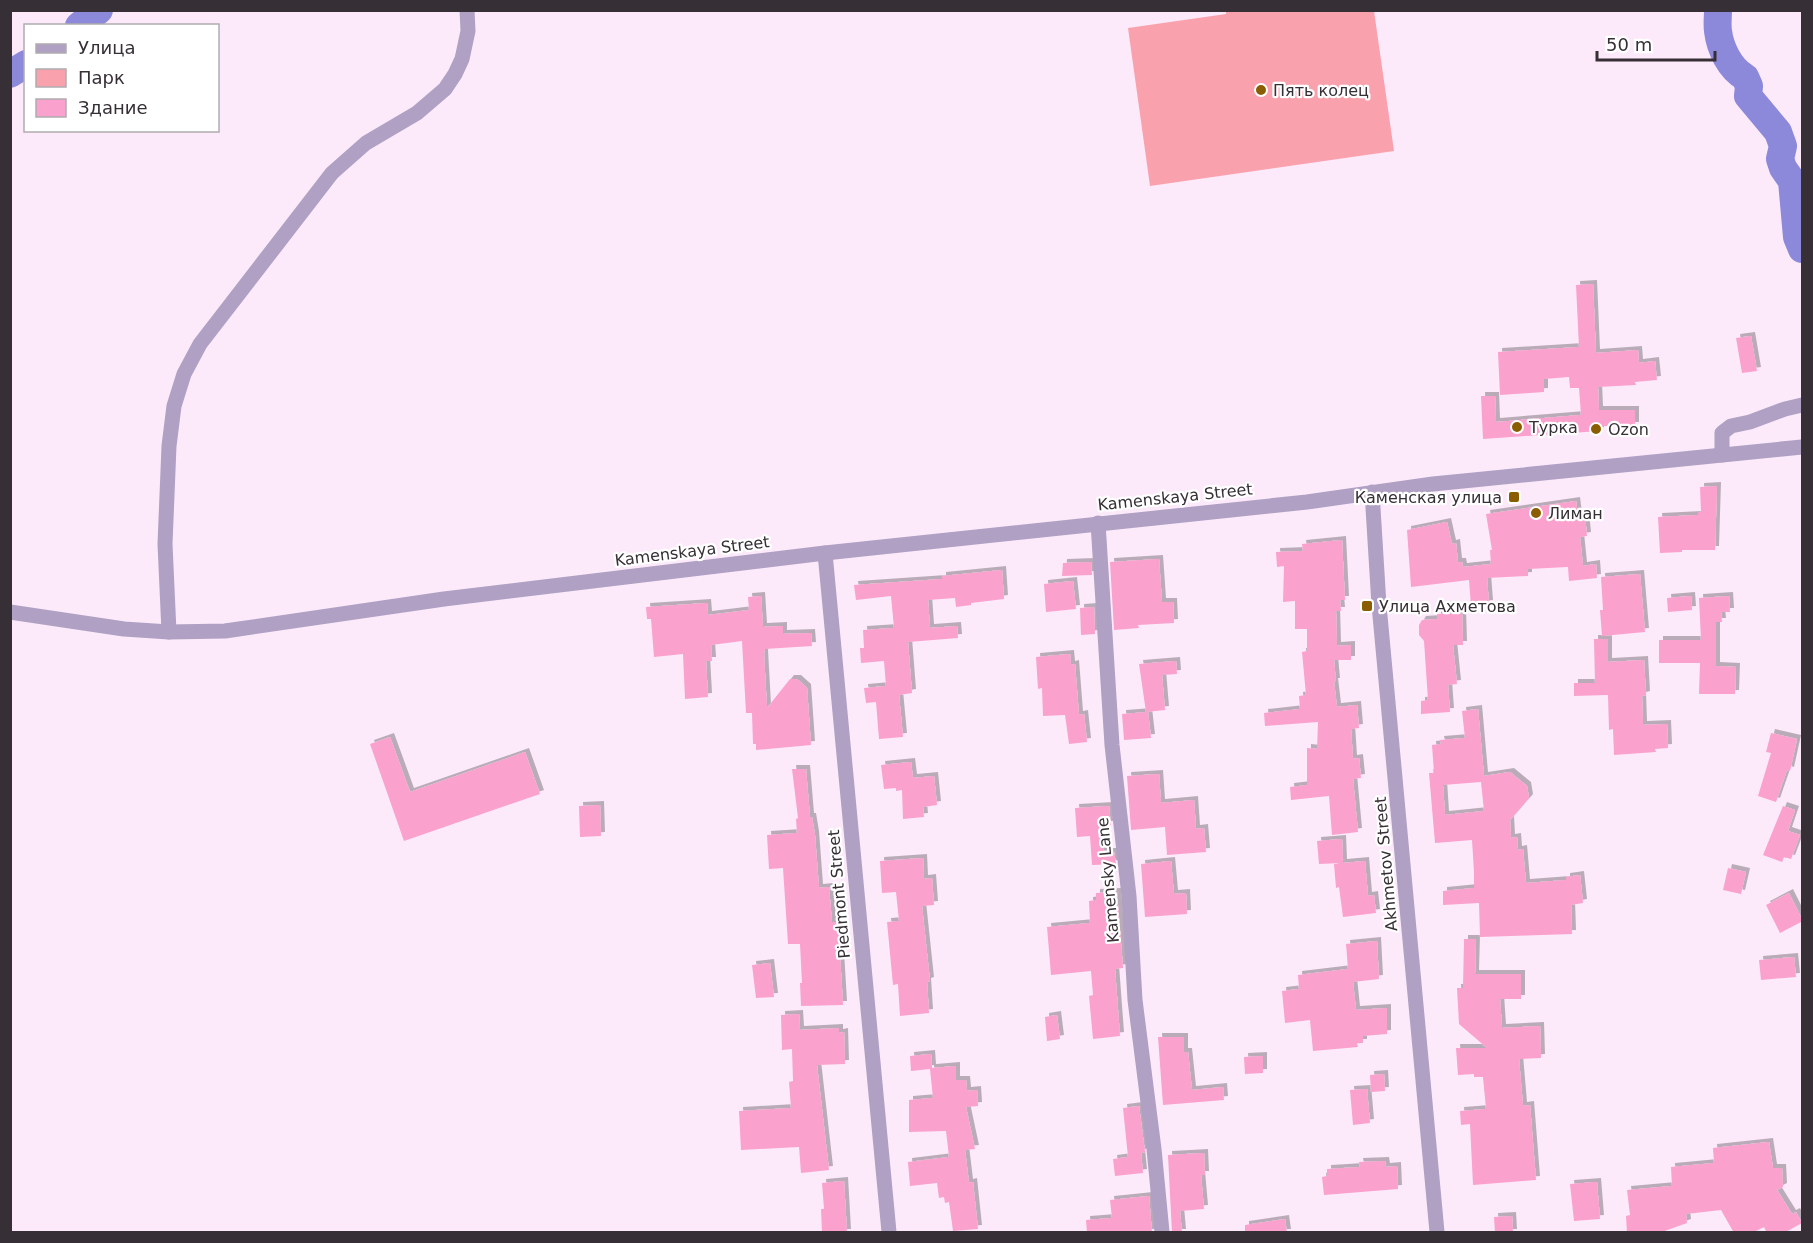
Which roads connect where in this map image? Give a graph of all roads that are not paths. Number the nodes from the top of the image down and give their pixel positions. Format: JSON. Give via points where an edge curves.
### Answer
{"nodes":[{"id":1,"x":467,"y":10,"type":"edge"},
{"id":2,"x":1803,"y":405,"type":"edge"},
{"id":3,"x":1803,"y":447,"type":"edge"},
{"id":4,"x":1722,"y":455,"type":"junction"},
{"id":5,"x":1372,"y":492,"type":"junction"},
{"id":6,"x":1098,"y":524,"type":"junction"},
{"id":7,"x":825,"y":553,"type":"junction"},
{"id":8,"x":10,"y":612,"type":"edge"},
{"id":9,"x":169,"y":632,"type":"junction"},
{"id":10,"x":889,"y":1233,"type":"edge"},
{"id":11,"x":1162,"y":1233,"type":"edge"},
{"id":12,"x":1437,"y":1233,"type":"edge"}],
"edges":[{"from":1,"to":9,"type":"street","via":[[466,44],[445,89],[417,113],[366,143],[332,173],[200,344],[184,374],[174,406],[169,446],[165,544]]},
{"from":2,"to":4,"type":"street","via":[[1727,428],[1722,434]]},
{"from":3,"to":4,"type":"street","name":"Kamenskaya Street"},
{"from":4,"to":5,"type":"street","name":"Kamenskaya Street"},
{"from":5,"to":6,"type":"street","name":"Kamenskaya Street"},
{"from":5,"to":12,"type":"street","name":"Akhmetov Street"},
{"from":6,"to":7,"type":"street","name":"Kamenskaya Street"},
{"from":6,"to":11,"type":"street","name":"Kamensky Lane","via":[[1104,646],[1129,896],[1135,1000]]},
{"from":7,"to":9,"type":"street","name":"Kamenskaya Street","via":[[252,628]]},
{"from":7,"to":10,"type":"street","name":"Piedmont Street"},
{"from":8,"to":9,"type":"street","name":"Kamenskaya Street","via":[[94,626]]}]}
